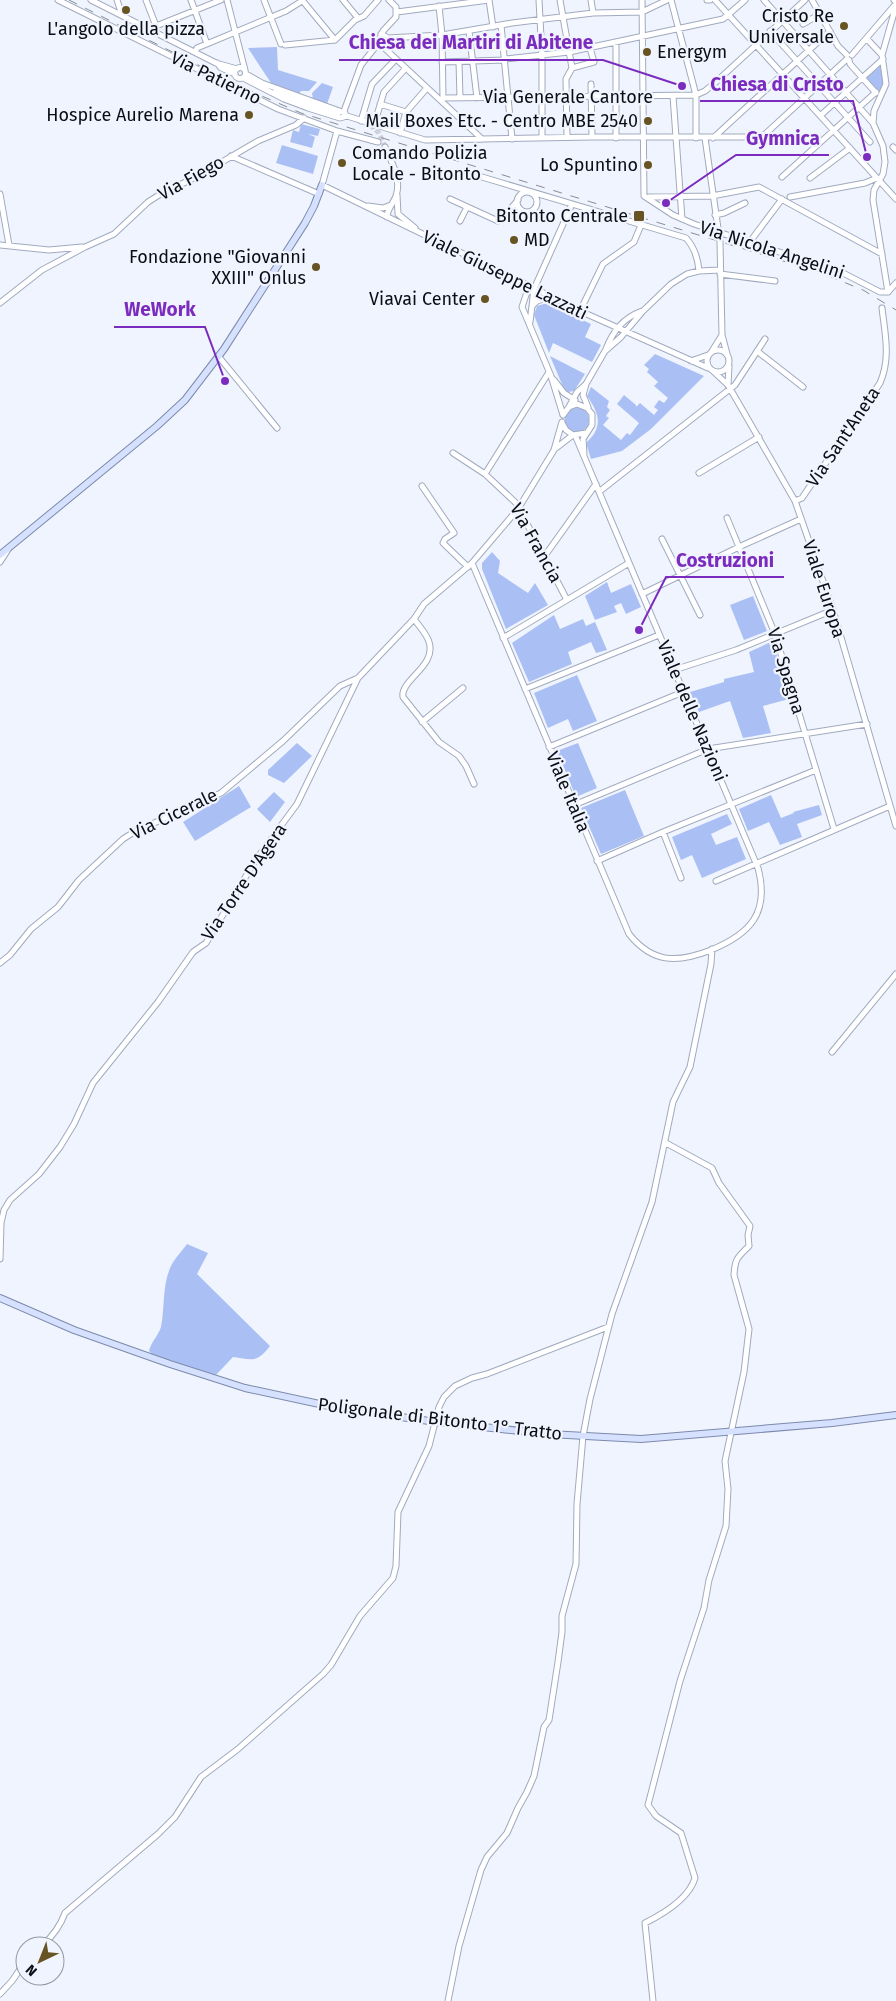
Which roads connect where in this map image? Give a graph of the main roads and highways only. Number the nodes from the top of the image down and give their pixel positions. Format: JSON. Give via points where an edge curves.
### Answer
{"nodes":[{"id":1,"x":322,"y":185,"type":"road end"},
{"id":2,"x":0,"y":555,"type":"edge"},
{"id":3,"x":0,"y":1298,"type":"edge"},
{"id":4,"x":896,"y":1415,"type":"edge"}],
"edges":[{"from":1,"to":2,"type":"main road","via":[[305,223],[219,357],[172,413]]},
{"from":3,"to":4,"type":"main road","name":"Poligonale di Bitonto 1° Tratto","via":[[74,1330],[245,1388],[338,1408],[436,1422],[583,1436],[641,1438]]}]}
